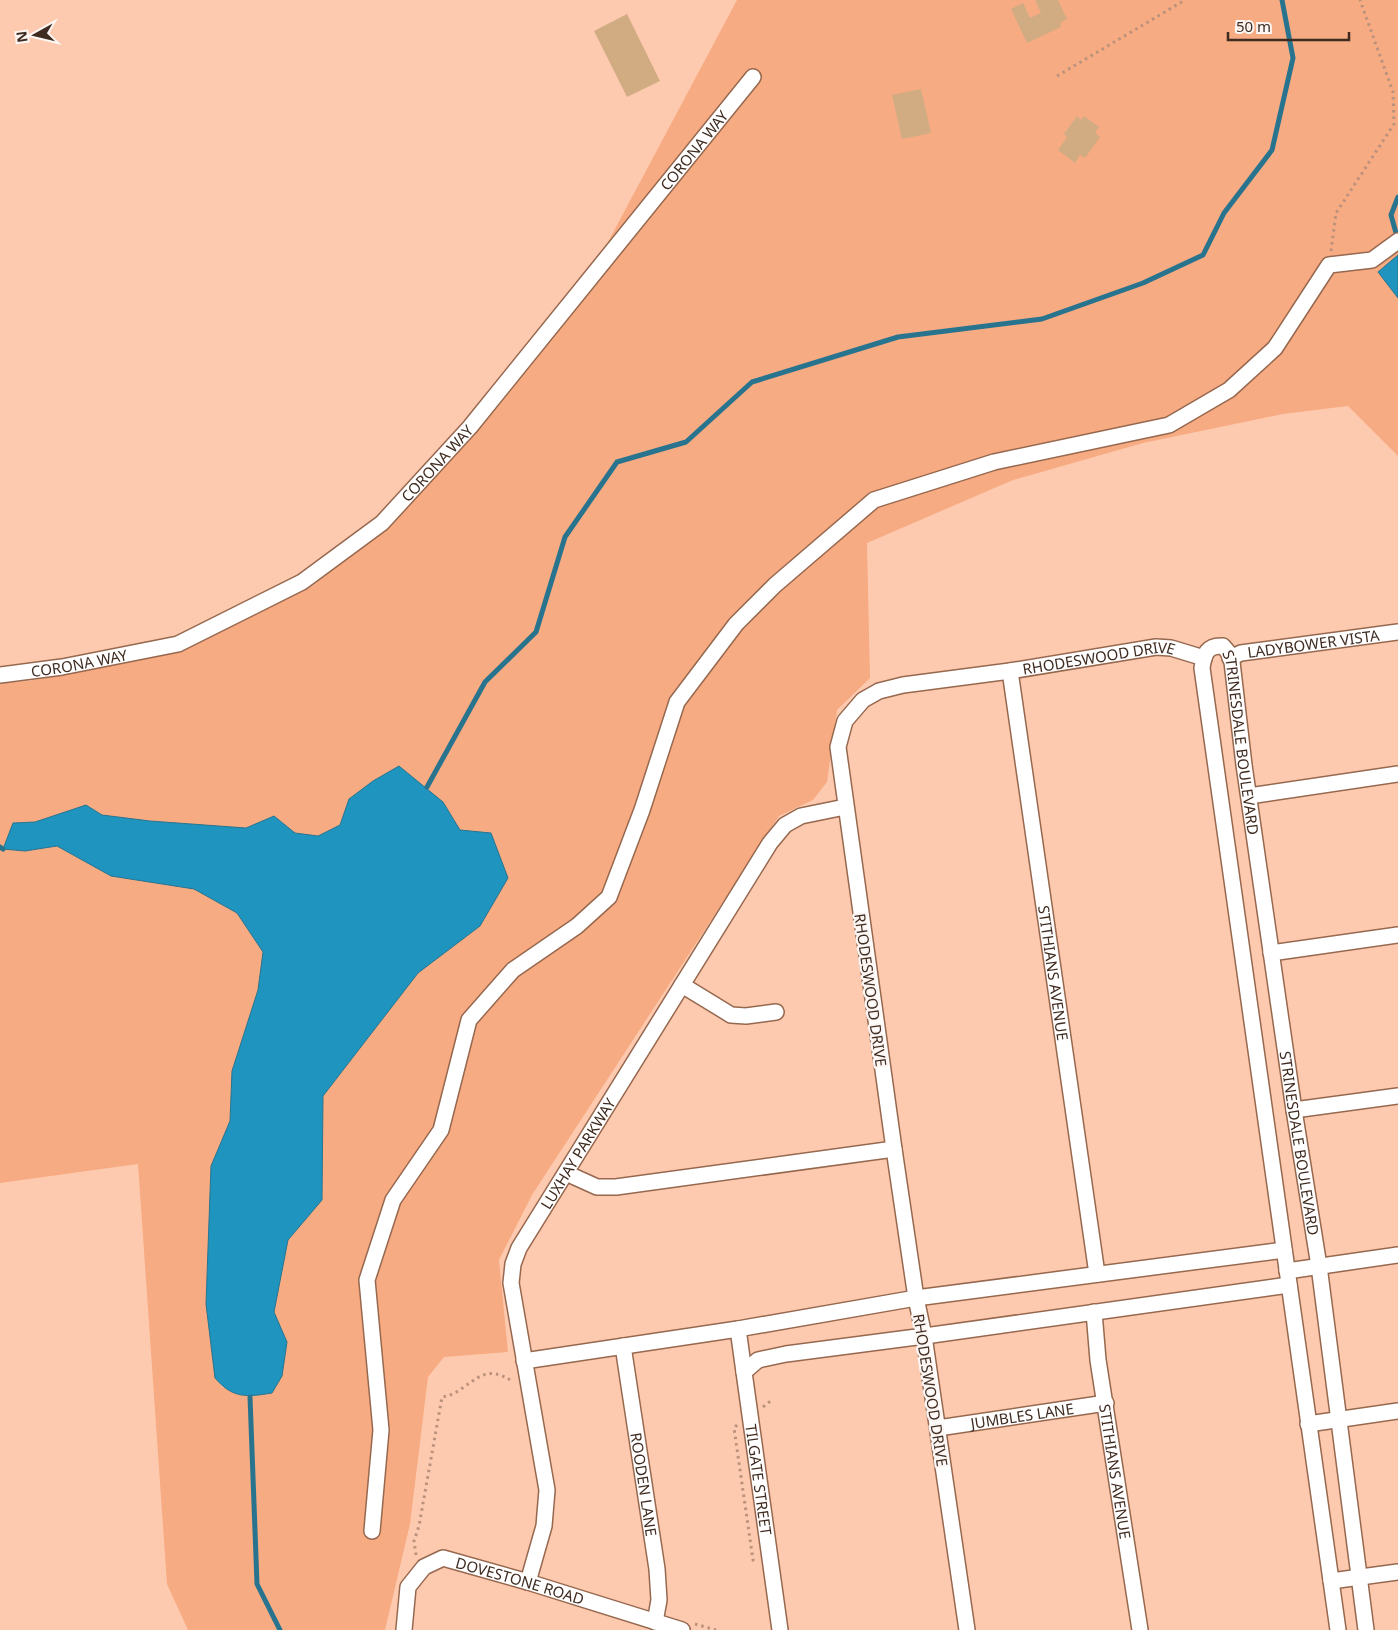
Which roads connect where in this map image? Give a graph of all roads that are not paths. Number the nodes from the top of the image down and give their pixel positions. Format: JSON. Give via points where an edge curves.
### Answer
{"nodes":[{"id":1,"x":753,"y":77,"type":"dead end"},
{"id":2,"x":1398,"y":241,"type":"edge"},
{"id":3,"x":1398,"y":632,"type":"edge"},
{"id":4,"x":1204,"y":658,"type":"junction"},
{"id":5,"x":1230,"y":658,"type":"junction"},
{"id":6,"x":1010,"y":671,"type":"junction"},
{"id":7,"x":0,"y":675,"type":"edge"},
{"id":8,"x":1398,"y":774,"type":"edge"},
{"id":9,"x":1249,"y":796,"type":"junction"},
{"id":10,"x":845,"y":807,"type":"junction"},
{"id":11,"x":1398,"y":935,"type":"edge"},
{"id":12,"x":1272,"y":953,"type":"junction"},
{"id":13,"x":682,"y":985,"type":"junction"},
{"id":14,"x":776,"y":1012,"type":"dead end"},
{"id":15,"x":1398,"y":1096,"type":"edge"},
{"id":16,"x":1294,"y":1110,"type":"junction"},
{"id":17,"x":894,"y":1149,"type":"junction"},
{"id":18,"x":566,"y":1173,"type":"junction"},
{"id":19,"x":1284,"y":1250,"type":"junction"},
{"id":20,"x":1398,"y":1255,"type":"edge"},
{"id":21,"x":1319,"y":1266,"type":"junction"},
{"id":22,"x":1096,"y":1274,"type":"junction"},
{"id":23,"x":1288,"y":1278,"type":"junction"},
{"id":24,"x":916,"y":1298,"type":"junction"},
{"id":25,"x":1094,"y":1312,"type":"junction"},
{"id":26,"x":738,"y":1329,"type":"junction"},
{"id":27,"x":924,"y":1336,"type":"junction"},
{"id":28,"x":623,"y":1346,"type":"junction"},
{"id":29,"x":524,"y":1361,"type":"junction"},
{"id":30,"x":744,"y":1372,"type":"junction"},
{"id":31,"x":1106,"y":1403,"type":"junction"},
{"id":32,"x":1398,"y":1411,"type":"edge"},
{"id":33,"x":1338,"y":1420,"type":"junction"},
{"id":34,"x":1308,"y":1424,"type":"junction"},
{"id":35,"x":938,"y":1428,"type":"junction"},
{"id":36,"x":372,"y":1531,"type":"dead end"},
{"id":37,"x":1398,"y":1572,"type":"edge"},
{"id":38,"x":1359,"y":1577,"type":"junction"},
{"id":39,"x":1331,"y":1581,"type":"junction"},
{"id":40,"x":528,"y":1582,"type":"junction"},
{"id":41,"x":655,"y":1622,"type":"junction"},
{"id":42,"x":404,"y":1630,"type":"edge"},
{"id":43,"x":682,"y":1630,"type":"edge"},
{"id":44,"x":780,"y":1630,"type":"edge"},
{"id":45,"x":967,"y":1630,"type":"edge"},
{"id":46,"x":1140,"y":1630,"type":"edge"},
{"id":47,"x":1338,"y":1630,"type":"edge"},
{"id":48,"x":1366,"y":1630,"type":"edge"}],
"edges":[{"from":1,"to":7,"type":"street","name":"CORONA WAY","via":[[470,427],[382,523],[302,582],[178,644],[62,667]]},
{"from":2,"to":36,"type":"street","via":[[1372,260],[1329,265],[1275,348],[1229,390],[1169,425],[994,462],[874,500],[775,585],[736,624],[676,702],[642,810],[608,897],[577,926],[513,970],[469,1020],[441,1130],[393,1200],[367,1280],[381,1430]]},
{"from":3,"to":5,"type":"street","name":"LADYBOWER VISTA","via":[[1241,652]]},
{"from":4,"to":5,"type":"street","name":"STRINESDALE BOULEVARD","via":[[1215,645],[1223,646]]},
{"from":4,"to":6,"type":"street","name":"RHODESWOOD DRIVE","via":[[1156,647]]},
{"from":4,"to":19,"type":"street","name":"STRINESDALE BOULEVARD","via":[[1202,668],[1215,770]]},
{"from":5,"to":9,"type":"street","name":"STRINESDALE BOULEVARD"},
{"from":6,"to":10,"type":"street","name":"RHODESWOOD DRIVE","via":[[903,685],[879,691],[862,700],[845,721],[838,747]]},
{"from":6,"to":22,"type":"street","name":"STITHIANS AVENUE"},
{"from":8,"to":9,"type":"street"},
{"from":9,"to":12,"type":"street","name":"STRINESDALE BOULEVARD"},
{"from":10,"to":13,"type":"street","name":"LUXHAY PARKWAY","via":[[801,816],[785,825],[770,843]]},
{"from":10,"to":17,"type":"street","name":"RHODESWOOD DRIVE"},
{"from":11,"to":12,"type":"street"},
{"from":12,"to":16,"type":"street","name":"STRINESDALE BOULEVARD"},
{"from":13,"to":14,"type":"street","via":[[731,1014],[746,1016]]},
{"from":13,"to":18,"type":"street","name":"LUXHAY PARKWAY"},
{"from":15,"to":16,"type":"street"},
{"from":16,"to":21,"type":"street","name":"STRINESDALE BOULEVARD"},
{"from":17,"to":18,"type":"street","via":[[616,1187],[597,1187]]},
{"from":17,"to":24,"type":"street","name":"RHODESWOOD DRIVE"},
{"from":18,"to":29,"type":"street","name":"LUXHAY PARKWAY","via":[[519,1248],[513,1264],[511,1283]]},
{"from":19,"to":22,"type":"street"},
{"from":19,"to":23,"type":"street","name":"STRINESDALE BOULEVARD"},
{"from":20,"to":21,"type":"street"},
{"from":21,"to":23,"type":"street"},
{"from":21,"to":33,"type":"street","name":"STRINESDALE BOULEVARD"},
{"from":22,"to":24,"type":"street"},
{"from":23,"to":25,"type":"street"},
{"from":23,"to":34,"type":"street","name":"STRINESDALE BOULEVARD"},
{"from":24,"to":26,"type":"street"},
{"from":24,"to":27,"type":"street","name":"RHODESWOOD DRIVE"},
{"from":25,"to":27,"type":"street"},
{"from":25,"to":31,"type":"street","name":"STITHIANS AVENUE"},
{"from":26,"to":28,"type":"street"},
{"from":26,"to":30,"type":"street","name":"TILGATE STREET"},
{"from":27,"to":30,"type":"street","via":[[786,1354],[758,1360]]},
{"from":27,"to":35,"type":"street","name":"RHODESWOOD DRIVE"},
{"from":28,"to":29,"type":"street"},
{"from":28,"to":41,"type":"street","name":"ROODEN LANE","via":[[657,1569],[659,1600]]},
{"from":29,"to":40,"type":"street","name":"LUXHAY PARKWAY","via":[[547,1490],[544,1526]]},
{"from":30,"to":44,"type":"street","name":"TILGATE STREET"},
{"from":31,"to":35,"type":"street","name":"JUMBLES LANE"},
{"from":31,"to":46,"type":"street","name":"STITHIANS AVENUE"},
{"from":32,"to":33,"type":"street"},
{"from":33,"to":34,"type":"street"},
{"from":33,"to":38,"type":"street","name":"STRINESDALE BOULEVARD"},
{"from":34,"to":39,"type":"street","name":"STRINESDALE BOULEVARD"},
{"from":35,"to":45,"type":"street","name":"RHODESWOOD DRIVE"},
{"from":37,"to":38,"type":"street"},
{"from":38,"to":39,"type":"street"},
{"from":38,"to":48,"type":"street","name":"STRINESDALE BOULEVARD"},
{"from":39,"to":47,"type":"street","name":"STRINESDALE BOULEVARD"},
{"from":40,"to":41,"type":"street","name":"DOVESTONE ROAD"},
{"from":40,"to":42,"type":"street","name":"DOVESTONE ROAD","via":[[443,1558],[424,1567],[408,1587]]},
{"from":41,"to":43,"type":"street","name":"DOVESTONE ROAD"}]}
